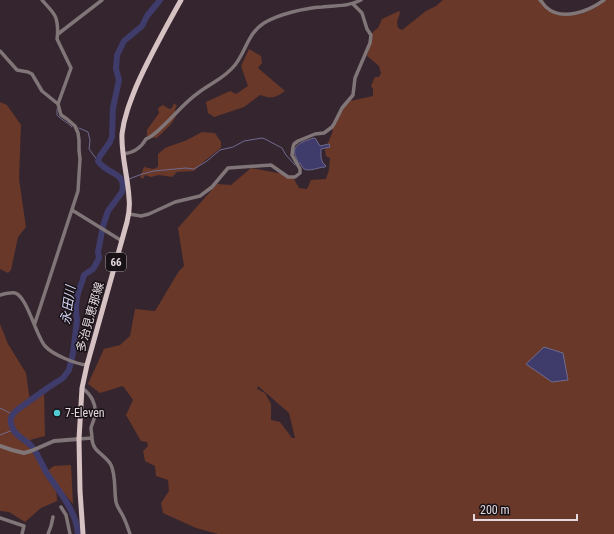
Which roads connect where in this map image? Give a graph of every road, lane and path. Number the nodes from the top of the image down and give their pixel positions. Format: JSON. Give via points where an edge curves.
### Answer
{"nodes":[{"id":1,"x":42,"y":0,"type":"edge"},
{"id":2,"x":102,"y":0,"type":"edge"},
{"id":3,"x":181,"y":0,"type":"edge"},
{"id":4,"x":361,"y":0,"type":"edge"},
{"id":5,"x":540,"y":0,"type":"edge"},
{"id":6,"x":604,"y":0,"type":"edge"},
{"id":7,"x":353,"y":4,"type":"junction"},
{"id":8,"x":58,"y":34,"type":"junction"},
{"id":9,"x":0,"y":51,"type":"edge"},
{"id":10,"x":58,"y":104,"type":"junction"},
{"id":11,"x":123,"y":154,"type":"junction"},
{"id":12,"x":72,"y":210,"type":"junction"},
{"id":13,"x":129,"y":214,"type":"junction"},
{"id":14,"x":122,"y":241,"type":"junction"},
{"id":15,"x":0,"y":295,"type":"edge"},
{"id":16,"x":35,"y":323,"type":"junction"},
{"id":17,"x":87,"y":365,"type":"junction"},
{"id":18,"x":82,"y":388,"type":"junction"},
{"id":19,"x":92,"y":438,"type":"junction"},
{"id":20,"x":79,"y":439,"type":"junction"},
{"id":21,"x":0,"y":446,"type":"edge"},
{"id":22,"x":61,"y":507,"type":"dead end"},
{"id":23,"x":53,"y":517,"type":"dead end"},
{"id":24,"x":0,"y":518,"type":"edge"},
{"id":25,"x":22,"y":534,"type":"edge"},
{"id":26,"x":48,"y":534,"type":"edge"},
{"id":27,"x":70,"y":534,"type":"edge"},
{"id":28,"x":83,"y":534,"type":"edge"},
{"id":29,"x":130,"y":534,"type":"edge"}],
"edges":[{"from":1,"to":8,"type":"street","via":[[56,16]]},
{"from":2,"to":8,"type":"street"},
{"from":3,"to":11,"type":"main road","name":"多治見恵那線","number":"66","via":[[150,56],[130,103],[122,134]]},
{"from":4,"to":7,"type":"street"},
{"from":5,"to":6,"type":"street","via":[[550,10],[565,14],[586,10]]},
{"from":7,"to":11,"type":"street","via":[[304,9],[264,23],[252,33],[231,70],[198,92],[138,149],[130,154]]},
{"from":7,"to":13,"type":"street","via":[[362,13],[371,39],[355,78],[353,95],[329,129],[294,144],[292,155],[300,169],[295,178],[288,177],[271,165],[228,168],[212,187],[200,196],[175,202],[149,214]]},
{"from":8,"to":10,"type":"street","via":[[57,39],[71,68]]},
{"from":9,"to":10,"type":"street","via":[[17,70],[32,74],[42,92]]},
{"from":10,"to":12,"type":"street","via":[[61,115],[75,126],[79,140],[78,191]]},
{"from":11,"to":13,"type":"main road","name":"多治見恵那線","number":"66","via":[[130,198]]},
{"from":12,"to":14,"type":"street"},
{"from":12,"to":16,"type":"street"},
{"from":13,"to":14,"type":"main road","name":"多治見恵那線","number":"66"},
{"from":14,"to":17,"type":"main road","name":"多治見恵那線","number":"66"},
{"from":15,"to":16,"type":"street","via":[[17,293]]},
{"from":16,"to":17,"type":"street","via":[[39,337],[50,351],[73,362]]},
{"from":17,"to":18,"type":"main road","name":"多治見恵那線","number":"66"},
{"from":18,"to":19,"type":"street","via":[[86,390],[95,406]]},
{"from":18,"to":20,"type":"main road","name":"多治見恵那線","number":"66"},
{"from":19,"to":20,"type":"street"},
{"from":19,"to":29,"type":"street","via":[[94,448],[107,460],[112,469],[116,502]]},
{"from":20,"to":21,"type":"street","via":[[54,441],[24,452]]},
{"from":20,"to":28,"type":"main road","name":"多治見恵那線","number":"66"},
{"from":22,"to":27,"type":"street","via":[[66,515]]},
{"from":23,"to":26,"type":"street"},
{"from":24,"to":25,"type":"street","via":[[24,526]]}]}
